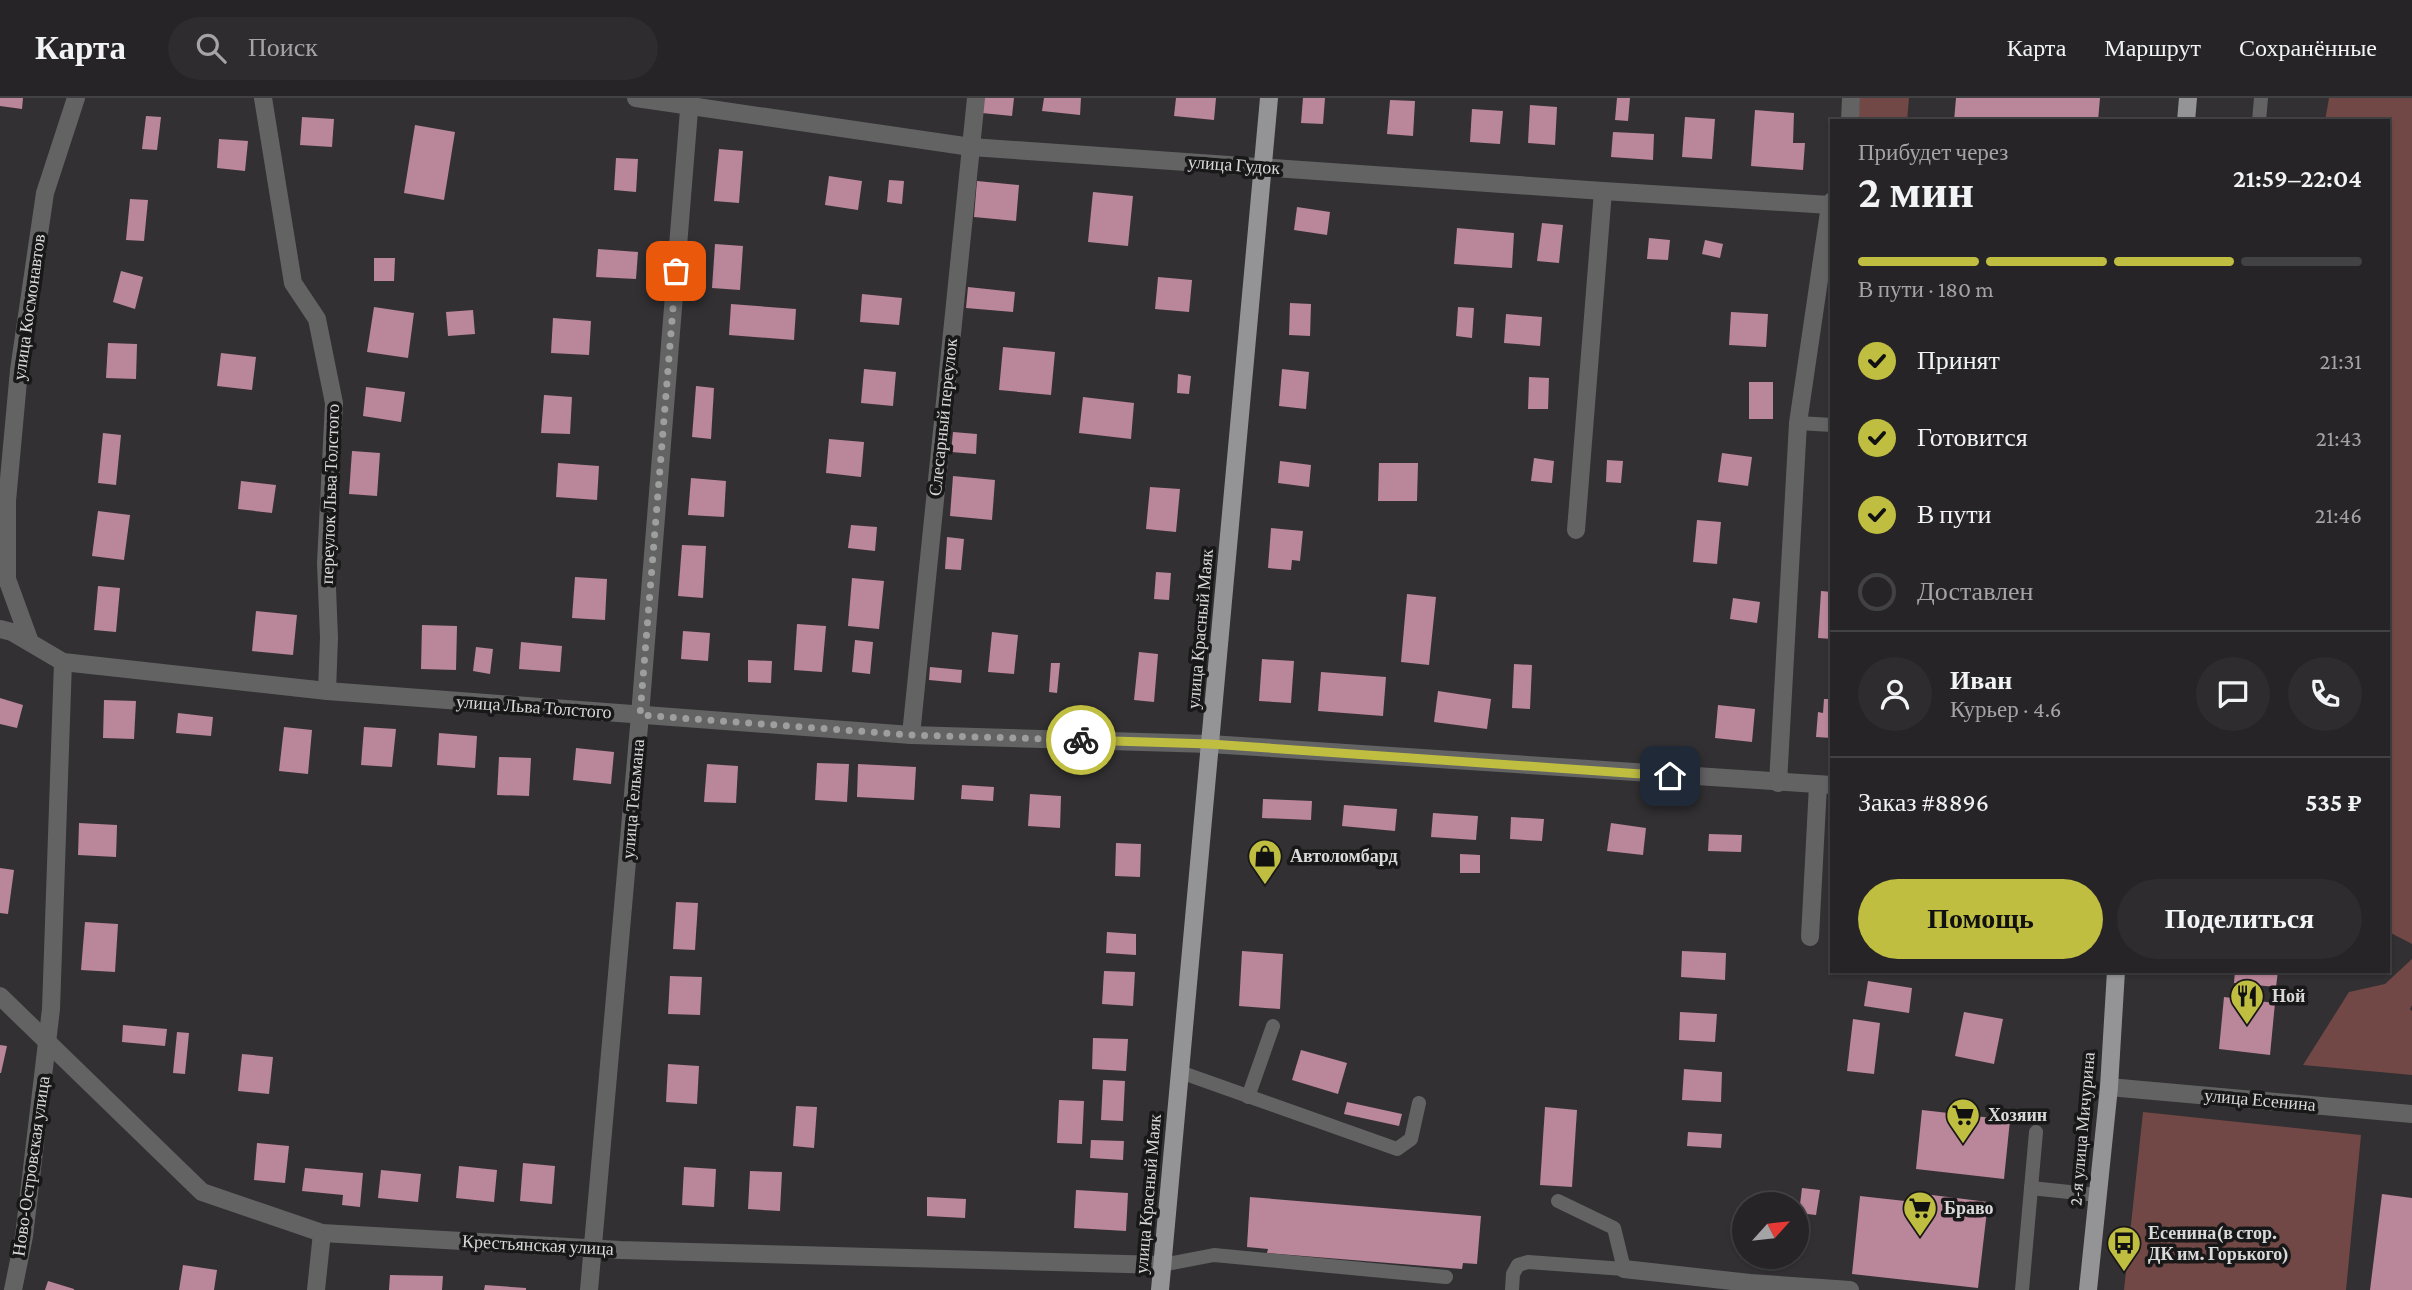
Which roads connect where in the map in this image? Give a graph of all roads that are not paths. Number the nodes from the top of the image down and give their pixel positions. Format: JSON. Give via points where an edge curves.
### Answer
{"nodes":[{"id":1,"x":76,"y":98,"type":"edge"},
{"id":2,"x":263,"y":98,"type":"edge"},
{"id":3,"x":636,"y":98,"type":"edge"},
{"id":4,"x":976,"y":98,"type":"edge"},
{"id":5,"x":1269,"y":98,"type":"edge"},
{"id":6,"x":1851,"y":98,"type":"edge"},
{"id":7,"x":2188,"y":98,"type":"edge"},
{"id":8,"x":2261,"y":98,"type":"edge"},
{"id":9,"x":690,"y":101,"type":"edge"},
{"id":10,"x":1850,"y":119,"type":"edge"},
{"id":11,"x":2186,"y":119,"type":"edge"},
{"id":12,"x":2259,"y":119,"type":"edge"},
{"id":13,"x":971,"y":147,"type":"junction"},
{"id":14,"x":1262,"y":167,"type":"junction"},
{"id":15,"x":1603,"y":191,"type":"junction"},
{"id":16,"x":1830,"y":203,"type":"edge"},
{"id":17,"x":1830,"y":210,"type":"edge"},
{"id":18,"x":1798,"y":423,"type":"junction"},
{"id":19,"x":1830,"y":425,"type":"edge"},
{"id":20,"x":1576,"y":530,"type":"dead end"},
{"id":21,"x":4,"y":582,"type":"edge"},
{"id":22,"x":0,"y":629,"type":"edge"},
{"id":23,"x":30,"y":642,"type":"junction"},
{"id":24,"x":63,"y":662,"type":"junction"},
{"id":25,"x":327,"y":691,"type":"junction"},
{"id":26,"x":640,"y":715,"type":"junction"},
{"id":27,"x":911,"y":735,"type":"junction"},
{"id":28,"x":1210,"y":744,"type":"junction"},
{"id":29,"x":1778,"y":783,"type":"junction"},
{"id":30,"x":1825,"y":785,"type":"edge"},
{"id":31,"x":1810,"y":937,"type":"dead end"},
{"id":32,"x":2116,"y":973,"type":"edge"},
{"id":33,"x":0,"y":996,"type":"edge"},
{"id":34,"x":1273,"y":1026,"type":"dead end"},
{"id":35,"x":48,"y":1042,"type":"junction"},
{"id":36,"x":1180,"y":1072,"type":"junction"},
{"id":37,"x":2109,"y":1087,"type":"junction"},
{"id":38,"x":1248,"y":1097,"type":"junction"},
{"id":39,"x":1419,"y":1103,"type":"dead end"},
{"id":40,"x":2412,"y":1114,"type":"edge"},
{"id":41,"x":2036,"y":1132,"type":"dead end"},
{"id":42,"x":2031,"y":1188,"type":"junction"},
{"id":43,"x":2098,"y":1195,"type":"junction"},
{"id":44,"x":1558,"y":1201,"type":"dead end"},
{"id":45,"x":322,"y":1233,"type":"junction"},
{"id":46,"x":593,"y":1248,"type":"junction"},
{"id":47,"x":1162,"y":1265,"type":"junction"},
{"id":48,"x":1624,"y":1269,"type":"junction"},
{"id":49,"x":1446,"y":1277,"type":"dead end"},
{"id":50,"x":13,"y":1290,"type":"edge"},
{"id":51,"x":316,"y":1290,"type":"edge"},
{"id":52,"x":589,"y":1290,"type":"edge"},
{"id":53,"x":1160,"y":1290,"type":"edge"},
{"id":54,"x":1512,"y":1290,"type":"edge"},
{"id":55,"x":1850,"y":1290,"type":"edge"},
{"id":56,"x":2022,"y":1290,"type":"edge"},
{"id":57,"x":2088,"y":1290,"type":"edge"}],
"edges":[{"from":1,"to":21,"type":"street","name":"улица Космонавтов","via":[[45,192],[19,370]]},
{"from":2,"to":25,"type":"street","name":"переулок Льва Толстого","via":[[293,283],[317,319],[334,403],[326,563]]},
{"from":3,"to":9,"type":"street","name":"улица Гудок"},
{"from":4,"to":13,"type":"street","name":"Слесарный переулок"},
{"from":5,"to":14,"type":"main road","name":"улица Красный Маяк"},
{"from":6,"to":10,"type":"street"},
{"from":7,"to":11,"type":"main road"},
{"from":8,"to":12,"type":"lane"},
{"from":9,"to":13,"type":"street","name":"улица Гудок"},
{"from":9,"to":26,"type":"street","name":"улица Тельмана"},
{"from":13,"to":14,"type":"street","name":"улица Гудок"},
{"from":13,"to":27,"type":"street","name":"Слесарный переулок"},
{"from":14,"to":15,"type":"street","name":"улица Гудок"},
{"from":14,"to":28,"type":"main road","name":"улица Красный Маяк"},
{"from":15,"to":16,"type":"street","name":"улица Гудок"},
{"from":15,"to":20,"type":"street"},
{"from":17,"to":18,"type":"street"},
{"from":18,"to":19,"type":"lane"},
{"from":18,"to":29,"type":"street"},
{"from":21,"to":23,"type":"street","name":"улица Космонавтов"},
{"from":22,"to":23,"type":"street","name":"улица Льва Толстого"},
{"from":23,"to":24,"type":"street","name":"улица Льва Толстого"},
{"from":24,"to":25,"type":"street","name":"улица Льва Толстого"},
{"from":24,"to":35,"type":"street","name":"Ново-Островская улица"},
{"from":25,"to":26,"type":"street","name":"улица Льва Толстого"},
{"from":26,"to":27,"type":"street","name":"улица Льва Толстого"},
{"from":26,"to":46,"type":"street","name":"улица Тельмана"},
{"from":27,"to":28,"type":"street","name":"улица Льва Толстого"},
{"from":28,"to":29,"type":"street","name":"улица Льва Толстого"},
{"from":28,"to":36,"type":"main road","name":"улица Красный Маяк"},
{"from":29,"to":30,"type":"street","name":"улица Льва Толстого"},
{"from":30,"to":31,"type":"street"},
{"from":32,"to":37,"type":"main road","name":"2-я улица Мичурина"},
{"from":33,"to":35,"type":"street","name":"Крестьянская улица"},
{"from":34,"to":38,"type":"lane"},
{"from":35,"to":45,"type":"street","name":"Крестьянская улица","via":[[202,1192]]},
{"from":35,"to":50,"type":"street","name":"Ново-Островская улица"},
{"from":36,"to":38,"type":"lane"},
{"from":36,"to":47,"type":"main road","name":"улица Красный Маяк"},
{"from":37,"to":40,"type":"street","name":"улица Есенина"},
{"from":37,"to":43,"type":"main road","name":"2-я улица Мичурина"},
{"from":38,"to":39,"type":"lane","via":[[1397,1149],[1410,1139]]},
{"from":41,"to":42,"type":"lane"},
{"from":42,"to":43,"type":"lane"},
{"from":42,"to":56,"type":"lane"},
{"from":43,"to":57,"type":"main road","name":"2-я улица Мичурина"},
{"from":44,"to":48,"type":"lane","via":[[1614,1228]]},
{"from":45,"to":46,"type":"street","name":"Крестьянская улица"},
{"from":45,"to":51,"type":"street"},
{"from":46,"to":47,"type":"street","name":"Крестьянская улица"},
{"from":46,"to":52,"type":"street","name":"улица Тельмана"},
{"from":47,"to":49,"type":"lane","via":[[1214,1255]]},
{"from":47,"to":53,"type":"main road","name":"улица Красный Маяк"},
{"from":48,"to":54,"type":"lane","via":[[1528,1262],[1518,1265]]},
{"from":48,"to":55,"type":"street"}]}
